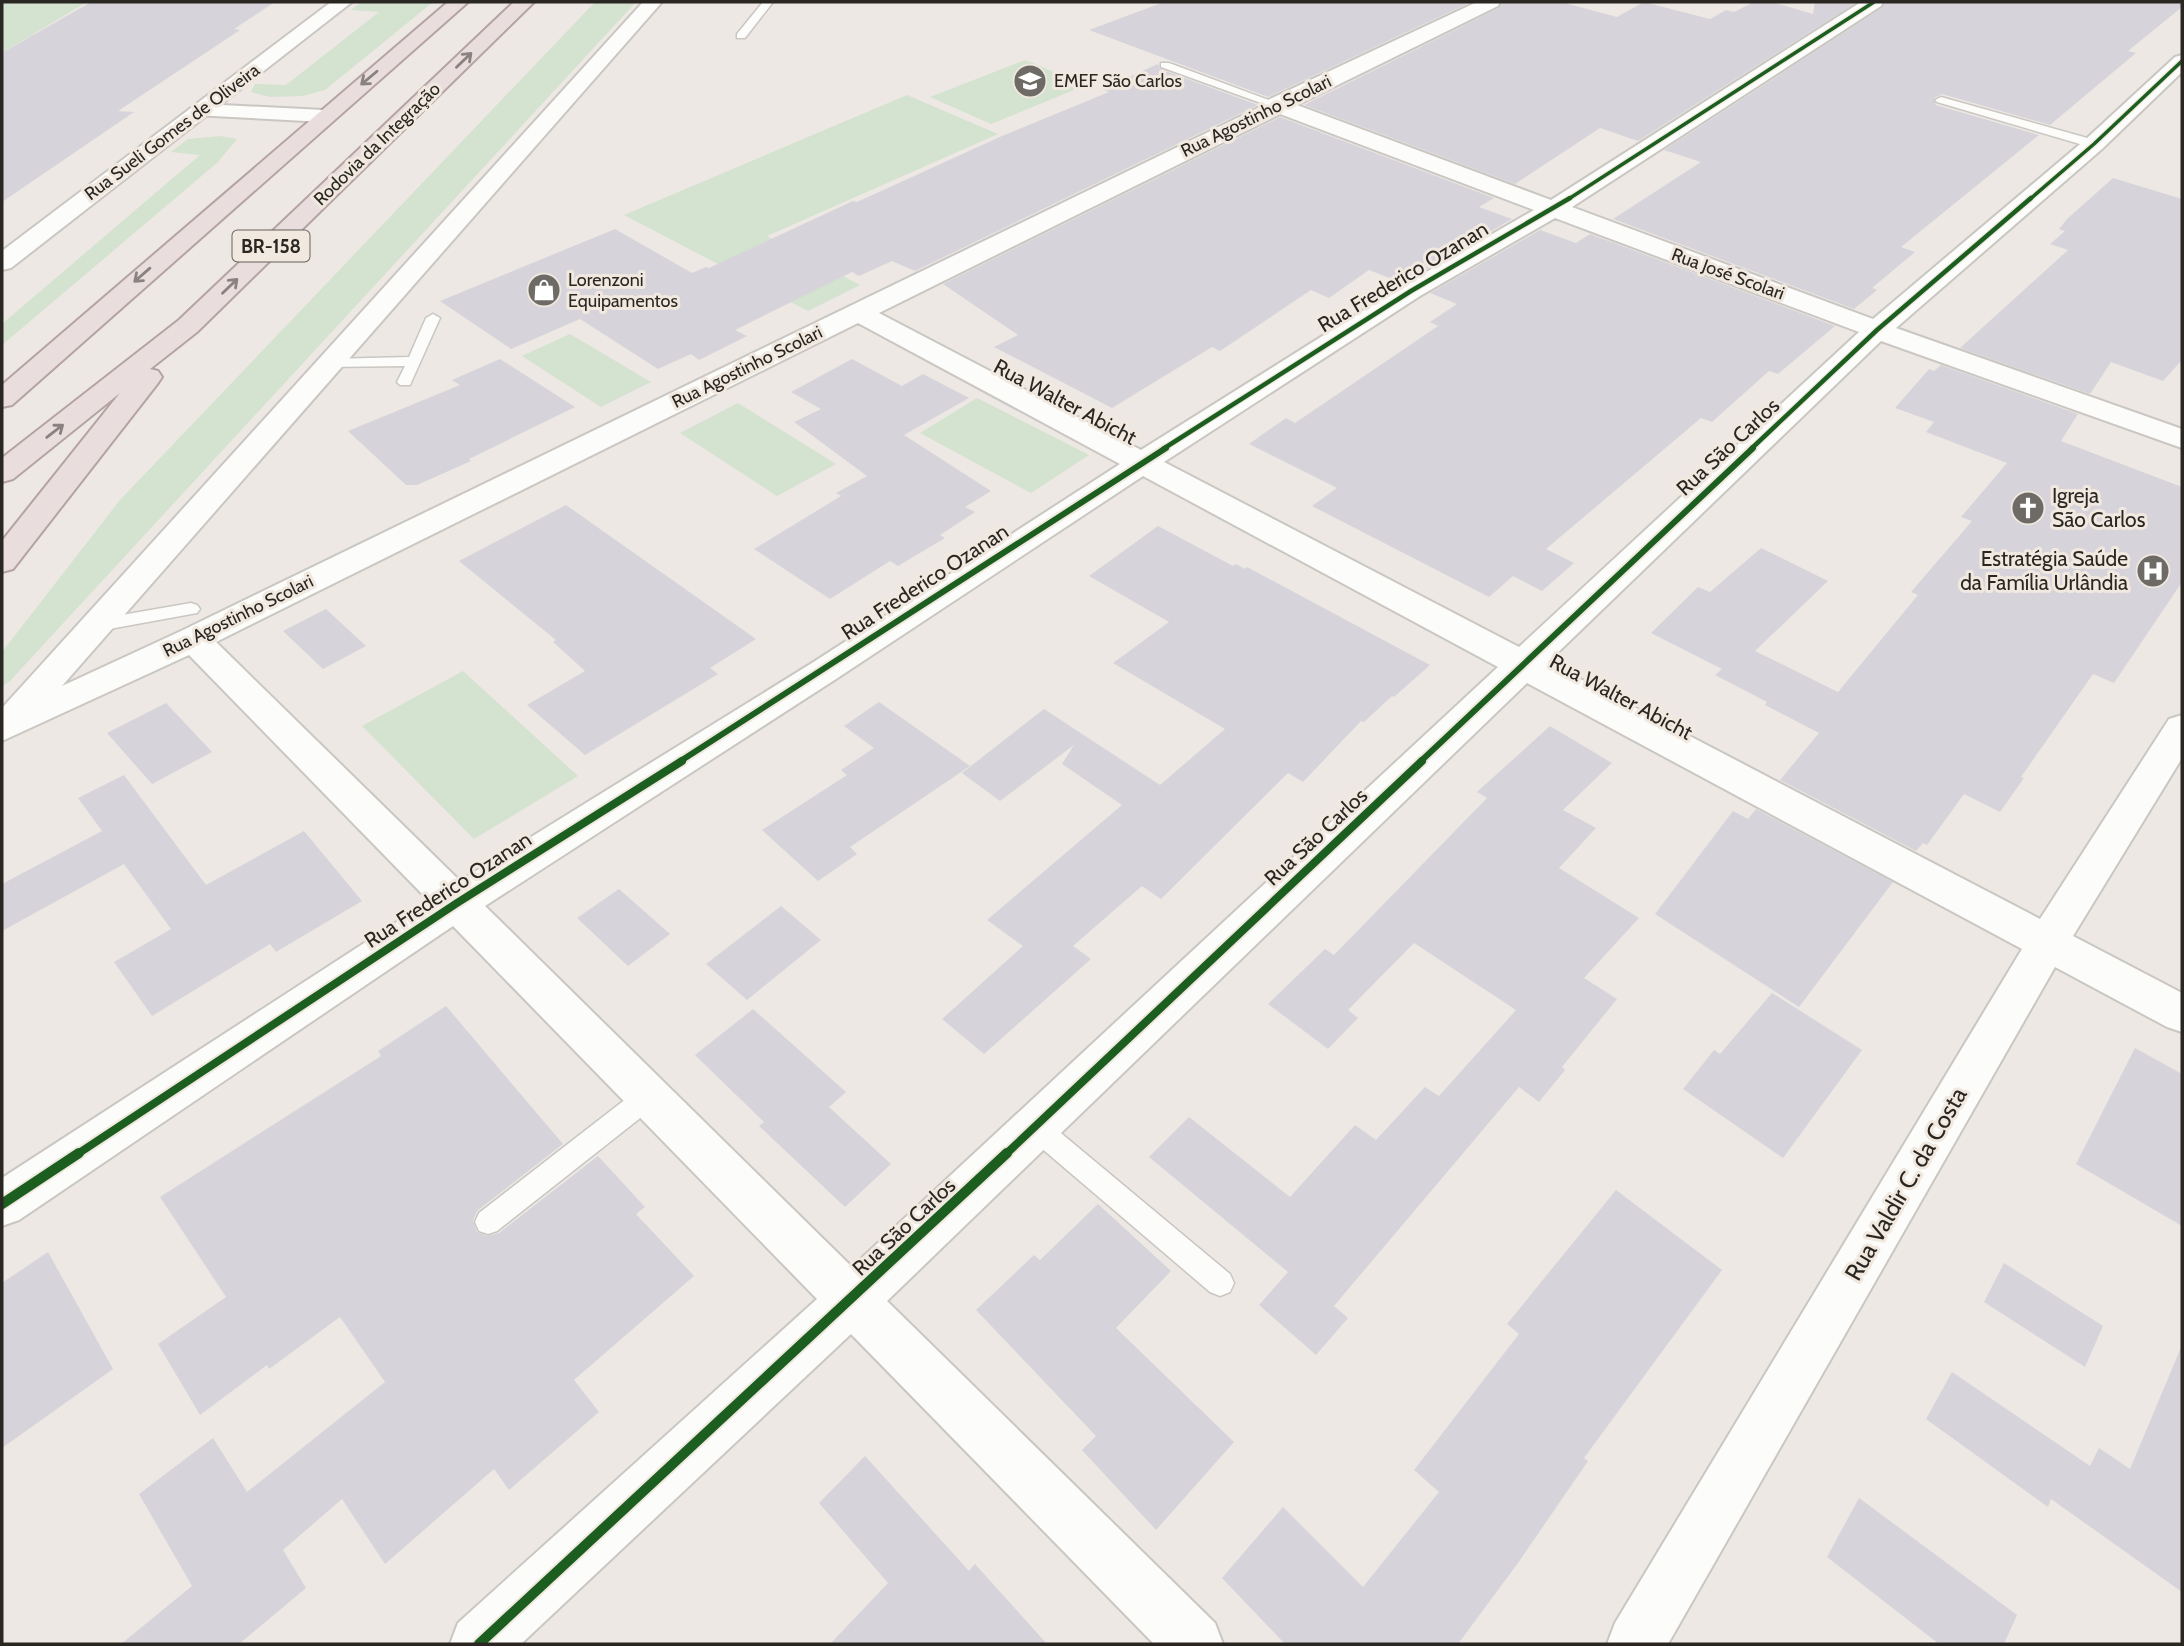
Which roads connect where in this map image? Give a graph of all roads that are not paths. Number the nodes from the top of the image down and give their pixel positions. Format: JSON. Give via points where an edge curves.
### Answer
{"nodes":[{"id":1,"x":343,"y":2,"type":"edge"},
{"id":2,"x":459,"y":2,"type":"edge"},
{"id":3,"x":525,"y":2,"type":"edge"},
{"id":4,"x":653,"y":2,"type":"edge"},
{"id":5,"x":768,"y":2,"type":"edge"},
{"id":6,"x":1491,"y":2,"type":"edge"},
{"id":7,"x":1874,"y":2,"type":"edge"},
{"id":8,"x":741,"y":36,"type":"dead end"},
{"id":9,"x":2182,"y":61,"type":"edge"},
{"id":10,"x":1165,"y":65,"type":"dead end"},
{"id":11,"x":1941,"y":100,"type":"dead end"},
{"id":12,"x":1276,"y":106,"type":"junction"},
{"id":13,"x":202,"y":110,"type":"junction"},
{"id":14,"x":324,"y":116,"type":"junction"},
{"id":15,"x":401,"y":120,"type":"junction"},
{"id":16,"x":2094,"y":144,"type":"junction"},
{"id":17,"x":1553,"y":209,"type":"junction"},
{"id":18,"x":2,"y":263,"type":"edge"},
{"id":19,"x":859,"y":313,"type":"junction"},
{"id":20,"x":433,"y":318,"type":"dead end"},
{"id":21,"x":188,"y":326,"type":"junction"},
{"id":22,"x":1877,"y":330,"type":"junction"},
{"id":23,"x":414,"y":361,"type":"junction"},
{"id":24,"x":329,"y":363,"type":"junction"},
{"id":25,"x":405,"y":382,"type":"dead end"},
{"id":26,"x":2,"y":399,"type":"edge"},
{"id":27,"x":2182,"y":439,"type":"edge"},
{"id":28,"x":1141,"y":462,"type":"junction"},
{"id":29,"x":2,"y":473,"type":"edge"},
{"id":30,"x":2,"y":562,"type":"edge"},
{"id":31,"x":192,"y":624,"type":"junction"},
{"id":32,"x":93,"y":626,"type":"junction"},
{"id":33,"x":1523,"y":665,"type":"junction"},
{"id":34,"x":4,"y":726,"type":"edge"},
{"id":35,"x":2182,"y":728,"type":"edge"},
{"id":36,"x":457,"y":903,"type":"junction"},
{"id":37,"x":2047,"y":943,"type":"junction"},
{"id":38,"x":2182,"y":1014,"type":"edge"},
{"id":39,"x":649,"y":1096,"type":"junction"},
{"id":40,"x":1035,"y":1127,"type":"junction"},
{"id":41,"x":2,"y":1204,"type":"edge"},
{"id":42,"x":488,"y":1222,"type":"dead end"},
{"id":43,"x":1220,"y":1283,"type":"dead end"},
{"id":44,"x":852,"y":1300,"type":"junction"},
{"id":45,"x":479,"y":1644,"type":"edge"},
{"id":46,"x":1194,"y":1644,"type":"edge"},
{"id":47,"x":1636,"y":1644,"type":"edge"}],
"edges":[{"from":1,"to":13,"type":"street","name":"Rua Sueli Gomes de Oliveira"},
{"from":2,"to":14,"type":"highway","number":"BR-158","one_way":true},
{"from":15,"to":3,"type":"highway","name":"Rodovia da Integração","number":"BR-158","one_way":true},
{"from":4,"to":24,"type":"street"},
{"from":5,"to":8,"type":"lane"},
{"from":6,"to":12,"type":"street","name":"Rua Agostinho Scolari"},
{"from":7,"to":17,"type":"street","name":"Rua Frederico Ozanan"},
{"from":9,"to":16,"type":"street","name":"Rua São Carlos"},
{"from":10,"to":12,"type":"lane"},
{"from":11,"to":16,"type":"lane"},
{"from":12,"to":17,"type":"street","name":"Rua José Scolari"},
{"from":12,"to":19,"type":"street","name":"Rua Agostinho Scolari"},
{"from":13,"to":14,"type":"street"},
{"from":13,"to":18,"type":"street","name":"Rua Sueli Gomes de Oliveira"},
{"from":14,"to":15,"type":"highway"},
{"from":14,"to":26,"type":"highway","number":"BR-158","one_way":true},
{"from":21,"to":15,"type":"highway","name":"Rodovia da Integração","number":"BR-158","one_way":true},
{"from":16,"to":22,"type":"street","name":"Rua São Carlos"},
{"from":17,"to":22,"type":"street","name":"Rua José Scolari"},
{"from":17,"to":28,"type":"street","name":"Rua Frederico Ozanan","via":[[1410,291]]},
{"from":19,"to":28,"type":"street","name":"Rua Walter Abicht"},
{"from":19,"to":31,"type":"street","name":"Rua Agostinho Scolari"},
{"from":20,"to":23,"type":"lane"},
{"from":29,"to":21,"type":"highway","name":"Rodovia da Integração","number":"BR-158","one_way":true},
{"from":21,"to":30,"type":"highway"},
{"from":22,"to":27,"type":"street","name":"Rua José Scolari"},
{"from":22,"to":33,"type":"street","name":"Rua São Carlos"},
{"from":23,"to":24,"type":"lane"},
{"from":23,"to":25,"type":"lane"},
{"from":24,"to":32,"type":"street"},
{"from":28,"to":33,"type":"street","name":"Rua Walter Abicht"},
{"from":28,"to":36,"type":"street","name":"Rua Frederico Ozanan","via":[[824,671]]},
{"from":31,"to":32,"type":"lane"},
{"from":31,"to":34,"type":"street","name":"Rua Agostinho Scolari"},
{"from":31,"to":36,"type":"street"},
{"from":32,"to":34,"type":"street"},
{"from":33,"to":37,"type":"street","name":"Rua Walter Abicht"},
{"from":33,"to":40,"type":"street","name":"Rua São Carlos"},
{"from":35,"to":37,"type":"street","name":"Rua Valdir C. da Costa"},
{"from":36,"to":39,"type":"street"},
{"from":36,"to":41,"type":"street","name":"Rua Frederico Ozanan"},
{"from":37,"to":38,"type":"street","name":"Rua Walter Abicht"},
{"from":37,"to":47,"type":"street","name":"Rua Valdir C. da Costa"},
{"from":39,"to":42,"type":"lane"},
{"from":39,"to":44,"type":"street"},
{"from":40,"to":43,"type":"lane"},
{"from":40,"to":44,"type":"street","name":"Rua São Carlos"},
{"from":44,"to":45,"type":"street","name":"Rua São Carlos"},
{"from":44,"to":46,"type":"street"}]}
